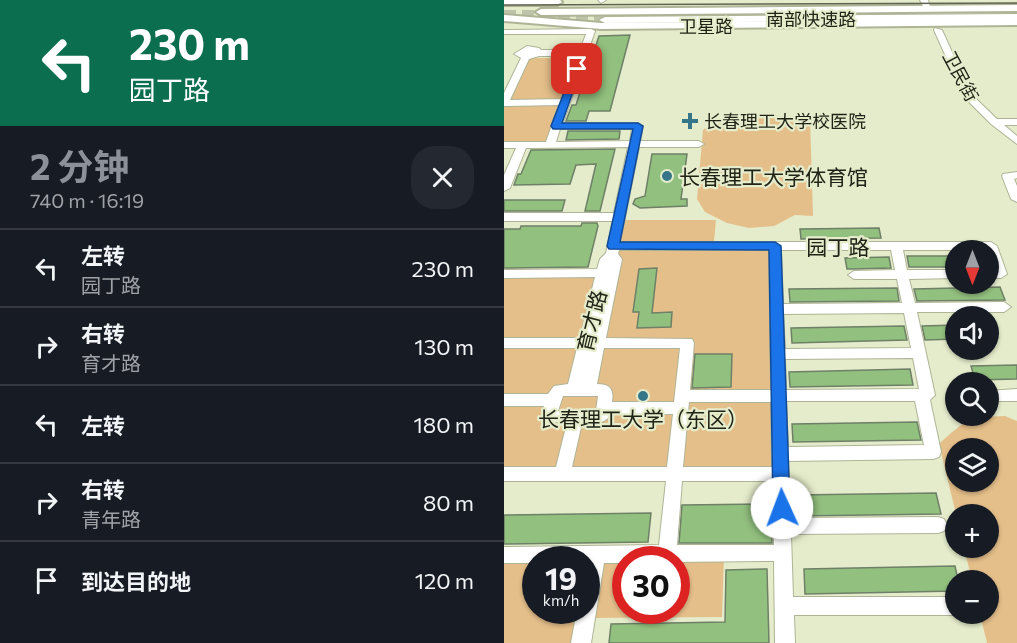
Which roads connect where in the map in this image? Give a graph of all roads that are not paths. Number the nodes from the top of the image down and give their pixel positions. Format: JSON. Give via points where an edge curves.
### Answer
{"nodes":[{"id":1,"x":1017,"y":0,"type":"edge"},
{"id":2,"x":602,"y":1,"type":"edge"},
{"id":3,"x":504,"y":2,"type":"edge"},
{"id":4,"x":926,"y":3,"type":"edge"},
{"id":5,"x":1017,"y":8,"type":"edge"},
{"id":6,"x":870,"y":9,"type":"junction"},
{"id":7,"x":834,"y":10,"type":"junction"},
{"id":8,"x":592,"y":11,"type":"junction"},
{"id":9,"x":564,"y":12,"type":"junction"},
{"id":10,"x":504,"y":13,"type":"edge"},
{"id":11,"x":944,"y":14,"type":"junction"},
{"id":12,"x":723,"y":15,"type":"junction"},
{"id":13,"x":993,"y":15,"type":"junction"},
{"id":14,"x":1017,"y":15,"type":"edge"},
{"id":15,"x":504,"y":18,"type":"edge"},
{"id":16,"x":743,"y":20,"type":"junction"},
{"id":17,"x":960,"y":20,"type":"junction"},
{"id":18,"x":537,"y":21,"type":"junction"},
{"id":19,"x":1017,"y":22,"type":"edge"},
{"id":20,"x":871,"y":23,"type":"junction"},
{"id":21,"x":899,"y":23,"type":"junction"},
{"id":22,"x":820,"y":24,"type":"junction"},
{"id":23,"x":587,"y":28,"type":"junction"},
{"id":24,"x":938,"y":30,"type":"junction"},
{"id":25,"x":504,"y":32,"type":"edge"},
{"id":26,"x":532,"y":32,"type":"junction"},
{"id":27,"x":583,"y":53,"type":"junction"},
{"id":28,"x":565,"y":102,"type":"junction"},
{"id":29,"x":504,"y":103,"type":"edge"},
{"id":30,"x":994,"y":122,"type":"junction"},
{"id":31,"x":1017,"y":122,"type":"edge"},
{"id":32,"x":556,"y":126,"type":"junction"},
{"id":33,"x":1017,"y":141,"type":"edge"},
{"id":34,"x":522,"y":144,"type":"junction"},
{"id":35,"x":549,"y":144,"type":"junction"},
{"id":36,"x":635,"y":144,"type":"junction"},
{"id":37,"x":699,"y":144,"type":"dead end"},
{"id":38,"x":504,"y":145,"type":"edge"},
{"id":39,"x":1017,"y":176,"type":"edge"},
{"id":40,"x":504,"y":188,"type":"edge"},
{"id":41,"x":1017,"y":199,"type":"edge"},
{"id":42,"x":504,"y":217,"type":"edge"},
{"id":43,"x":619,"y":217,"type":"junction"},
{"id":44,"x":775,"y":246,"type":"junction"},
{"id":45,"x":896,"y":246,"type":"junction"},
{"id":46,"x":945,"y":246,"type":"edge"},
{"id":47,"x":612,"y":250,"type":"junction"},
{"id":48,"x":602,"y":273,"type":"junction"},
{"id":49,"x":504,"y":274,"type":"edge"},
{"id":50,"x":945,"y":274,"type":"edge"},
{"id":51,"x":854,"y":275,"type":"dead end"},
{"id":52,"x":902,"y":275,"type":"junction"},
{"id":53,"x":1004,"y":307,"type":"dead end"},
{"id":54,"x":909,"y":308,"type":"junction"},
{"id":55,"x":776,"y":309,"type":"junction"},
{"id":56,"x":592,"y":343,"type":"junction"},
{"id":57,"x":504,"y":344,"type":"edge"},
{"id":58,"x":919,"y":353,"type":"junction"},
{"id":59,"x":778,"y":354,"type":"junction"},
{"id":60,"x":581,"y":390,"type":"junction"},
{"id":61,"x":779,"y":395,"type":"junction"},
{"id":62,"x":921,"y":395,"type":"junction"},
{"id":63,"x":1017,"y":395,"type":"edge"},
{"id":64,"x":999,"y":396,"type":"edge"},
{"id":65,"x":504,"y":400,"type":"edge"},
{"id":66,"x":681,"y":401,"type":"junction"},
{"id":67,"x":604,"y":404,"type":"junction"},
{"id":68,"x":553,"y":405,"type":"junction"},
{"id":69,"x":504,"y":409,"type":"edge"},
{"id":70,"x":576,"y":417,"type":"junction"},
{"id":71,"x":780,"y":454,"type":"junction"},
{"id":72,"x":504,"y":474,"type":"edge"},
{"id":73,"x":562,"y":474,"type":"junction"},
{"id":74,"x":674,"y":474,"type":"junction"},
{"id":75,"x":781,"y":474,"type":"junction"},
{"id":76,"x":938,"y":525,"type":"dead end"},
{"id":77,"x":782,"y":526,"type":"junction"},
{"id":78,"x":668,"y":546,"type":"edge"},
{"id":79,"x":690,"y":554,"type":"edge"},
{"id":80,"x":783,"y":554,"type":"junction"},
{"id":81,"x":504,"y":555,"type":"edge"},
{"id":82,"x":522,"y":555,"type":"edge"},
{"id":83,"x":784,"y":606,"type":"junction"},
{"id":84,"x":945,"y":606,"type":"edge"},
{"id":85,"x":584,"y":624,"type":"edge"},
{"id":86,"x":581,"y":643,"type":"edge"},
{"id":87,"x":785,"y":643,"type":"edge"}],
"edges":[{"from":1,"to":4,"type":"main road","name":"卫星路"},
{"from":2,"to":3,"type":"main road","name":"卫星路"},
{"from":2,"to":4,"type":"main road","name":"卫星路"},
{"from":4,"to":5,"type":"main road","name":"卫星路"},
{"from":4,"to":6,"type":"main road","name":"卫星路"},
{"from":6,"to":7,"type":"main road","name":"卫星路"},
{"from":6,"to":11,"type":"highway"},
{"from":7,"to":8,"type":"main road","name":"卫星路"},
{"from":7,"to":12,"type":"highway"},
{"from":8,"to":9,"type":"main road","name":"卫星路"},
{"from":8,"to":23,"type":"main road","via":[[582,16],[581,22]]},
{"from":9,"to":10,"type":"main road","name":"卫星路"},
{"from":9,"to":18,"type":"main road"},
{"from":11,"to":12,"type":"highway","name":"南部快速路"},
{"from":11,"to":13,"type":"highway","name":"南部快速路"},
{"from":12,"to":16,"type":"highway","name":"南部快速路","via":[[606,18]]},
{"from":13,"to":14,"type":"highway","name":"南部快速路"},
{"from":13,"to":17,"type":"highway","name":"南部快速路"},
{"from":15,"to":18,"type":"main road","name":"卫星路"},
{"from":16,"to":17,"type":"highway","name":"南部快速路"},
{"from":16,"to":22,"type":"highway"},
{"from":17,"to":19,"type":"main road","name":"卫星路"},
{"from":17,"to":20,"type":"highway"},
{"from":17,"to":21,"type":"main road","name":"卫星路"},
{"from":17,"to":24,"type":"main road"},
{"from":18,"to":23,"type":"main road","name":"卫星路"},
{"from":18,"to":26,"type":"street"},
{"from":20,"to":21,"type":"main road","name":"卫星路"},
{"from":20,"to":22,"type":"main road","name":"卫星路"},
{"from":21,"to":24,"type":"main road"},
{"from":22,"to":23,"type":"main road","name":"卫星路"},
{"from":23,"to":26,"type":"street"},
{"from":23,"to":27,"type":"street"},
{"from":24,"to":30,"type":"street","name":"卫民街","via":[[967,95]]},
{"from":25,"to":26,"type":"street"},
{"from":27,"to":28,"type":"street"},
{"from":27,"to":29,"type":"street","via":[[538,53],[530,49],[519,54]]},
{"from":28,"to":29,"type":"street"},
{"from":28,"to":32,"type":"street"},
{"from":30,"to":31,"type":"street"},
{"from":30,"to":33,"type":"street","name":"卫民街"},
{"from":32,"to":35,"type":"street"},
{"from":32,"to":36,"type":"street","name":"育才路","via":[[638,126]]},
{"from":34,"to":35,"type":"street"},
{"from":34,"to":38,"type":"street"},
{"from":34,"to":40,"type":"street"},
{"from":35,"to":36,"type":"street"},
{"from":36,"to":37,"type":"street"},
{"from":36,"to":43,"type":"street","name":"育才路"},
{"from":39,"to":41,"type":"street","via":[[1007,176]]},
{"from":42,"to":43,"type":"street"},
{"from":43,"to":47,"type":"street","name":"育才路"},
{"from":44,"to":45,"type":"street","name":"园丁路"},
{"from":44,"to":47,"type":"street","name":"园丁路"},
{"from":44,"to":55,"type":"street"},
{"from":45,"to":46,"type":"street","name":"园丁路"},
{"from":45,"to":52,"type":"street"},
{"from":47,"to":48,"type":"street","name":"育才路"},
{"from":47,"to":56,"type":"street","name":"育才路","via":[[616,259]]},
{"from":48,"to":49,"type":"street"},
{"from":48,"to":56,"type":"street","name":"育才路"},
{"from":50,"to":52,"type":"street"},
{"from":51,"to":52,"type":"street"},
{"from":52,"to":54,"type":"street"},
{"from":53,"to":54,"type":"street"},
{"from":54,"to":55,"type":"street"},
{"from":54,"to":58,"type":"street"},
{"from":55,"to":59,"type":"street"},
{"from":56,"to":57,"type":"street"},
{"from":56,"to":60,"type":"street","name":"育才路"},
{"from":56,"to":66,"type":"street","via":[[687,343]]},
{"from":58,"to":59,"type":"street"},
{"from":58,"to":62,"type":"street","via":[[928,395]]},
{"from":59,"to":61,"type":"street"},
{"from":60,"to":67,"type":"street","via":[[603,390]]},
{"from":60,"to":68,"type":"street","via":[[560,390]]},
{"from":61,"to":62,"type":"street"},
{"from":61,"to":66,"type":"street"},
{"from":61,"to":71,"type":"street"},
{"from":62,"to":71,"type":"street","via":[[933,452]]},
{"from":63,"to":64,"type":"street"},
{"from":65,"to":68,"type":"street"},
{"from":66,"to":67,"type":"street"},
{"from":66,"to":74,"type":"street"},
{"from":67,"to":70,"type":"street","via":[[603,414],[598,417]]},
{"from":68,"to":69,"type":"street"},
{"from":68,"to":70,"type":"street","via":[[553,417]]},
{"from":70,"to":73,"type":"street"},
{"from":71,"to":75,"type":"street"},
{"from":72,"to":73,"type":"street"},
{"from":73,"to":74,"type":"street"},
{"from":74,"to":75,"type":"street"},
{"from":74,"to":78,"type":"street"},
{"from":75,"to":77,"type":"street"},
{"from":76,"to":77,"type":"street"},
{"from":77,"to":80,"type":"street"},
{"from":79,"to":80,"type":"street"},
{"from":80,"to":83,"type":"street"},
{"from":81,"to":82,"type":"street"},
{"from":83,"to":84,"type":"street"},
{"from":83,"to":87,"type":"street"},
{"from":85,"to":86,"type":"street"}]}
